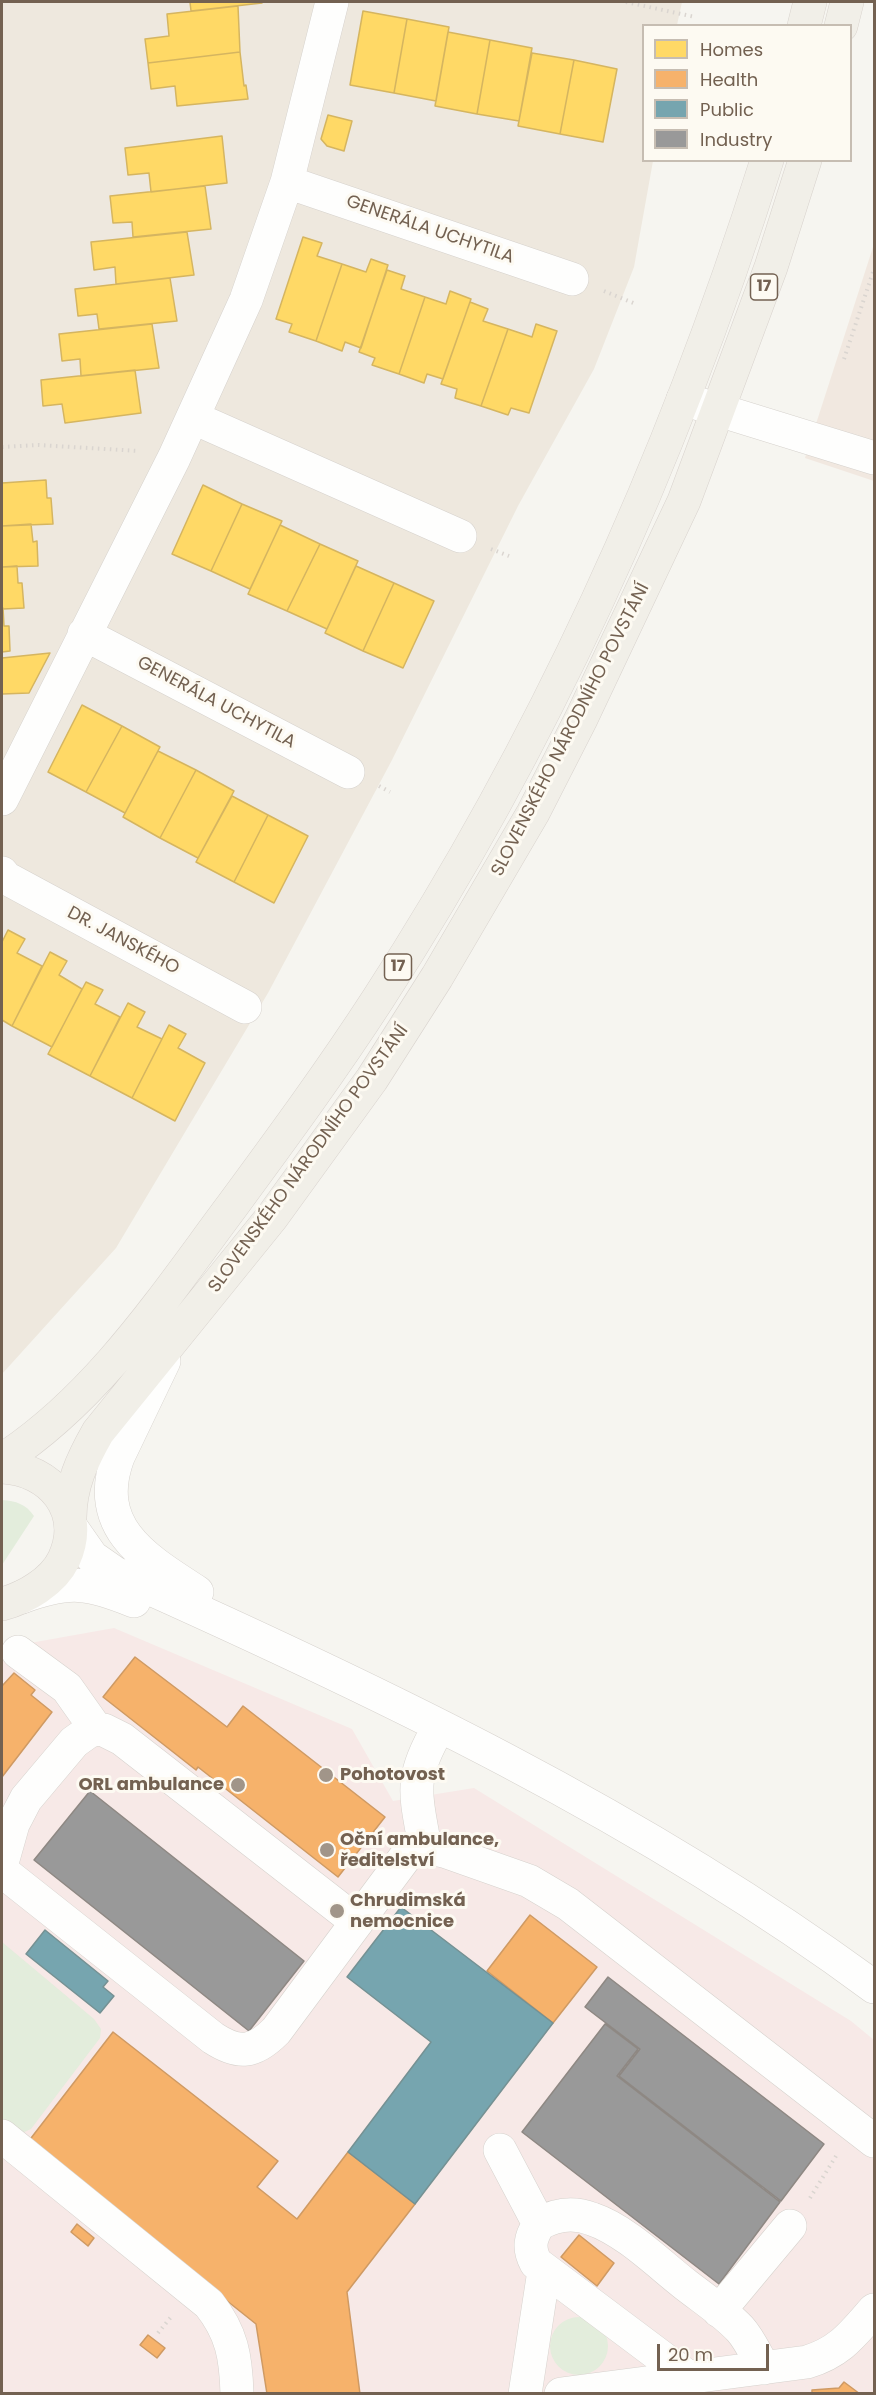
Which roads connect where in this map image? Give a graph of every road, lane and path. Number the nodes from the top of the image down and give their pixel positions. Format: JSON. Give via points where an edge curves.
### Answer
{"nodes":[{"id":1,"x":332,"y":2,"type":"edge"},
{"id":2,"x":626,"y":2,"type":"edge"},
{"id":3,"x":810,"y":2,"type":"edge"},
{"id":4,"x":846,"y":2,"type":"edge"},
{"id":5,"x":695,"y":17,"type":"dead end"},
{"id":6,"x":804,"y":24,"type":"edge"},
{"id":7,"x":842,"y":24,"type":"edge"},
{"id":8,"x":766,"y":162,"type":"edge"},
{"id":9,"x":804,"y":162,"type":"edge"},
{"id":10,"x":287,"y":182,"type":"junction"},
{"id":11,"x":874,"y":269,"type":"edge"},
{"id":12,"x":572,"y":279,"type":"dead end"},
{"id":13,"x":844,"y":359,"type":"dead end"},
{"id":14,"x":683,"y":399,"type":"junction"},
{"id":15,"x":718,"y":411,"type":"junction"},
{"id":16,"x":194,"y":418,"type":"junction"},
{"id":17,"x":2,"y":447,"type":"edge"},
{"id":18,"x":174,"y":458,"type":"junction"},
{"id":19,"x":874,"y":458,"type":"edge"},
{"id":20,"x":460,"y":536,"type":"dead end"},
{"id":21,"x":84,"y":634,"type":"junction"},
{"id":22,"x":348,"y":772,"type":"dead end"},
{"id":23,"x":2,"y":799,"type":"edge"},
{"id":24,"x":2,"y":873,"type":"edge"},
{"id":25,"x":245,"y":1007,"type":"dead end"},
{"id":26,"x":173,"y":1340,"type":"junction"},
{"id":27,"x":2,"y":1460,"type":"edge"},
{"id":28,"x":2,"y":1467,"type":"edge"},
{"id":29,"x":70,"y":1522,"type":"junction"},
{"id":30,"x":4,"y":1604,"type":"edge"},
{"id":31,"x":286,"y":1651,"type":"junction"},
{"id":32,"x":18,"y":1652,"type":"dead end"},
{"id":33,"x":383,"y":1699,"type":"junction"},
{"id":34,"x":439,"y":1727,"type":"junction"},
{"id":35,"x":96,"y":1729,"type":"junction"},
{"id":36,"x":425,"y":1847,"type":"junction"},
{"id":37,"x":2,"y":1863,"type":"edge"},
{"id":38,"x":2,"y":1871,"type":"edge"},
{"id":39,"x":357,"y":1922,"type":"junction"},
{"id":40,"x":874,"y":1987,"type":"edge"},
{"id":41,"x":864,"y":2133,"type":"edge"},
{"id":42,"x":2,"y":2136,"type":"edge"},
{"id":43,"x":500,"y":2150,"type":"dead end"},
{"id":44,"x":539,"y":2224,"type":"junction"},
{"id":45,"x":790,"y":2226,"type":"joint"},
{"id":46,"x":544,"y":2271,"type":"junction"},
{"id":47,"x":874,"y":2310,"type":"edge"},
{"id":48,"x":719,"y":2311,"type":"junction"},
{"id":49,"x":764,"y":2368,"type":"junction"},
{"id":50,"x":688,"y":2377,"type":"junction"},
{"id":51,"x":237,"y":2394,"type":"edge"},
{"id":52,"x":525,"y":2394,"type":"edge"},
{"id":53,"x":561,"y":2394,"type":"edge"}],
"edges":[{"from":1,"to":10,"type":"street"},
{"from":2,"to":5,"type":"path"},
{"from":3,"to":6,"type":"main road"},
{"from":4,"to":7,"type":"main road"},
{"from":8,"to":14,"type":"main road","name":"SLOVENSKÉHO NÁRODNÍHO POVSTÁNÍ","number":"17"},
{"from":9,"to":15,"type":"main road","name":"SLOVENSKÉHO NÁRODNÍHO POVSTÁNÍ","number":"17"},
{"from":10,"to":12,"type":"street","name":"GENERÁLA UCHYTILA"},
{"from":10,"to":16,"type":"street","via":[[246,300]]},
{"from":11,"to":13,"type":"path"},
{"from":14,"to":15,"type":"street"},
{"from":14,"to":27,"type":"main road","name":"SLOVENSKÉHO NÁRODNÍHO POVSTÁNÍ","number":"17","via":[[634,522],[571,656],[510,776],[378,999],[312,1097],[167,1293],[95,1382],[51,1424]]},
{"from":15,"to":19,"type":"street"},
{"from":15,"to":26,"type":"main road","name":"SLOVENSKÉHO NÁRODNÍHO POVSTÁNÍ","number":"17","via":[[663,549],[581,719],[489,891],[372,1079],[272,1217]]},
{"from":16,"to":18,"type":"street"},
{"from":16,"to":20,"type":"street"},
{"from":17,"to":18,"type":"path","via":[[92,447]]},
{"from":18,"to":21,"type":"street"},
{"from":21,"to":22,"type":"street","name":"GENERÁLA UCHYTILA"},
{"from":21,"to":23,"type":"street"},
{"from":24,"to":25,"type":"street","name":"DR. JANSKÉHO"},
{"from":26,"to":29,"type":"main road","name":"SLOVENSKÉHO NÁRODNÍHO POVSTÁNÍ","number":"17","via":[[88,1449],[71,1492]]},
{"from":26,"to":31,"type":"street","via":[[114,1468],[110,1497],[113,1514],[132,1544],[151,1561]]},
{"from":28,"to":29,"type":"main road","via":[[27,1472],[47,1482],[64,1502]]},
{"from":29,"to":30,"type":"main road","name":"SLOVENSKÉHO NÁRODNÍHO POVSTÁNÍ","via":[[67,1549],[59,1567],[44,1583]]},
{"from":29,"to":31,"type":"street","via":[[92,1557],[115,1573]]},
{"from":30,"to":33,"type":"street","via":[[64,1585],[88,1585]]},
{"from":31,"to":33,"type":"street"},
{"from":32,"to":35,"type":"street","via":[[67,1689]]},
{"from":33,"to":34,"type":"street"},
{"from":34,"to":36,"type":"street","via":[[425,1750],[415,1786]]},
{"from":34,"to":40,"type":"street","via":[[680,1858],[777,1918]]},
{"from":35,"to":37,"type":"street","via":[[74,1742],[26,1799],[13,1824]]},
{"from":35,"to":39,"type":"street","via":[[122,1739]]},
{"from":36,"to":39,"type":"street","via":[[409,1852]]},
{"from":36,"to":41,"type":"street","via":[[529,1881],[568,1904]]},
{"from":38,"to":39,"type":"street","via":[[213,2038],[241,2051],[266,2041],[276,2031]]},
{"from":41,"to":45,"type":"path"},
{"from":42,"to":51,"type":"street","via":[[209,2304],[230,2340]]},
{"from":43,"to":44,"type":"street"},
{"from":44,"to":46,"type":"street","via":[[530,2245],[536,2263]]},
{"from":44,"to":48,"type":"street","via":[[563,2215],[577,2215],[604,2224]]},
{"from":45,"to":48,"type":"street"},
{"from":46,"to":50,"type":"street"},
{"from":46,"to":52,"type":"street"},
{"from":47,"to":49,"type":"street","via":[[850,2338],[823,2357]]},
{"from":48,"to":49,"type":"street","via":[[741,2330]]},
{"from":49,"to":50,"type":"street"},
{"from":50,"to":53,"type":"street"}]}
